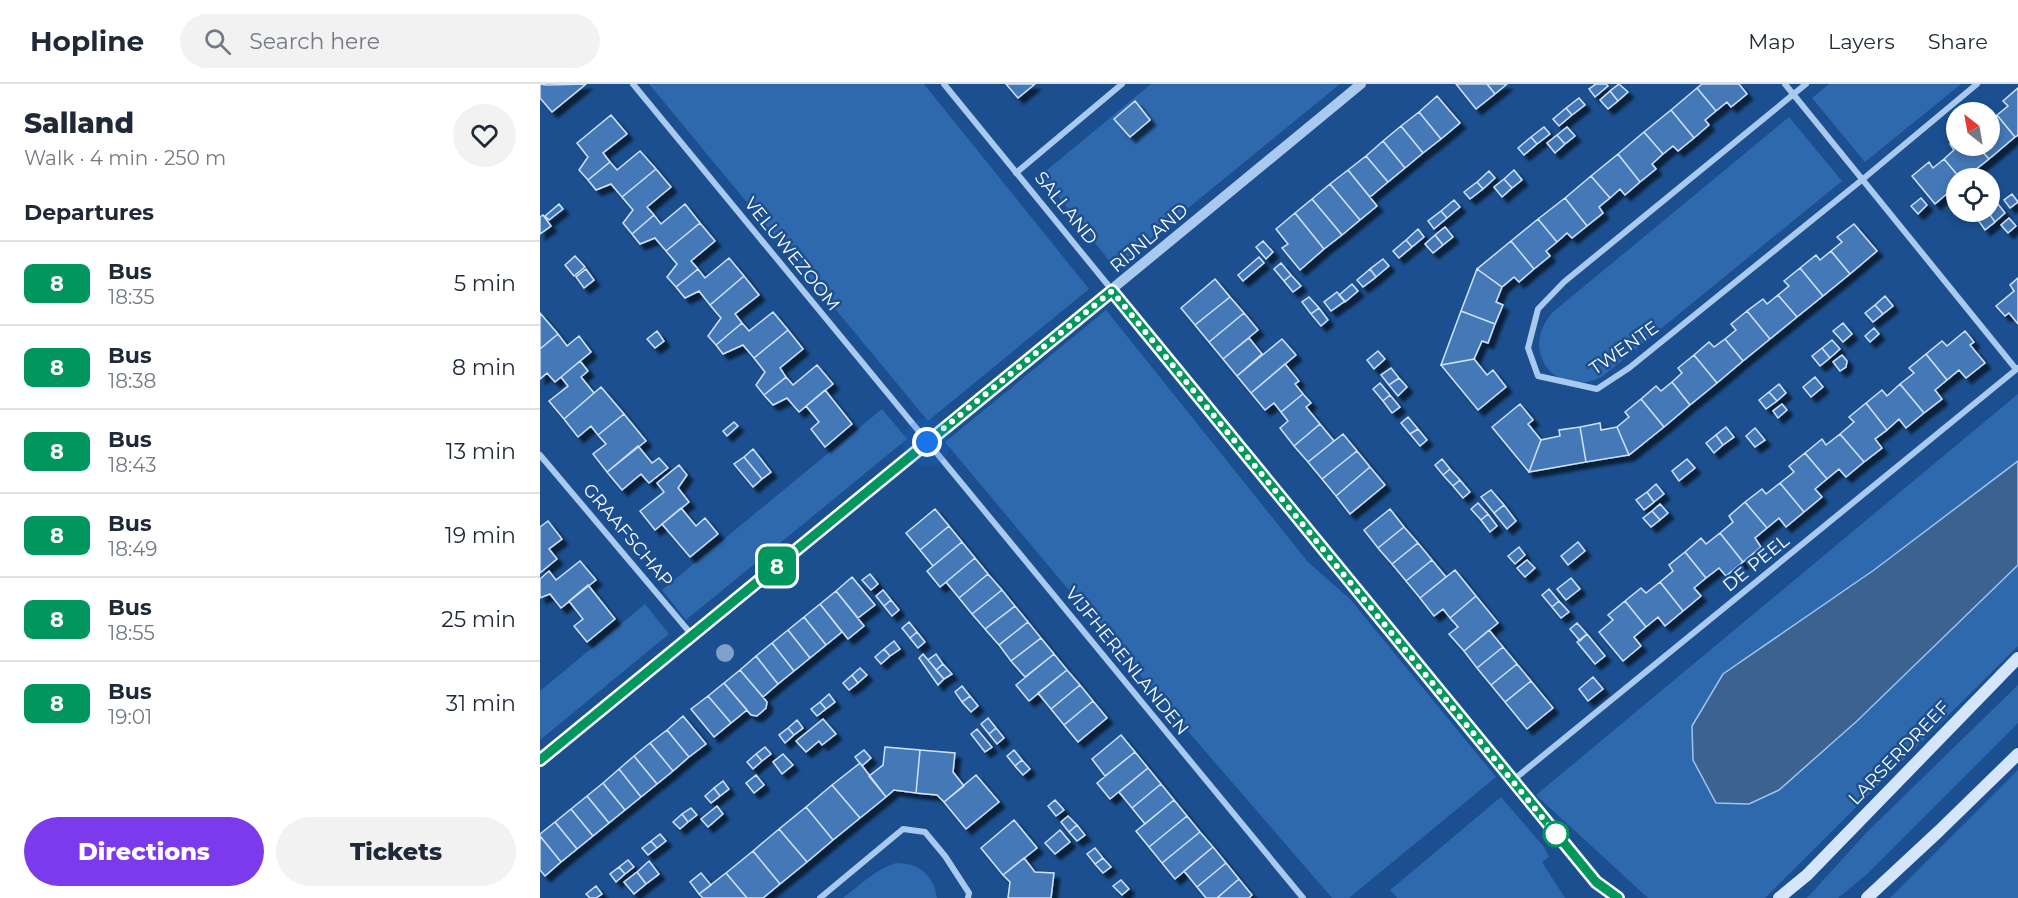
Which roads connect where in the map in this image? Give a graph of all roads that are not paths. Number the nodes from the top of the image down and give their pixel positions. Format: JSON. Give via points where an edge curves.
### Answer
{"nodes":[{"id":1,"x":633,"y":84,"type":"edge"},
{"id":2,"x":944,"y":84,"type":"edge"},
{"id":3,"x":1122,"y":84,"type":"edge"},
{"id":4,"x":1361,"y":84,"type":"edge"},
{"id":5,"x":1785,"y":84,"type":"edge"},
{"id":6,"x":1806,"y":84,"type":"edge"},
{"id":7,"x":1977,"y":84,"type":"edge"},
{"id":8,"x":1794,"y":94,"type":"junction"},
{"id":9,"x":1016,"y":173,"type":"junction"},
{"id":10,"x":1863,"y":179,"type":"junction"},
{"id":11,"x":1112,"y":291,"type":"junction"},
{"id":12,"x":2017,"y":369,"type":"edge"},
{"id":13,"x":927,"y":442,"type":"junction"},
{"id":14,"x":540,"y":455,"type":"edge"},
{"id":15,"x":692,"y":635,"type":"junction"},
{"id":16,"x":2018,"y":658,"type":"edge"},
{"id":17,"x":2018,"y":754,"type":"edge"},
{"id":18,"x":540,"y":760,"type":"edge"},
{"id":19,"x":1512,"y":781,"type":"junction"},
{"id":20,"x":1807,"y":875,"type":"junction"},
{"id":21,"x":1596,"y":882,"type":"junction"},
{"id":22,"x":820,"y":898,"type":"edge"},
{"id":23,"x":968,"y":898,"type":"edge"},
{"id":24,"x":1303,"y":898,"type":"edge"},
{"id":25,"x":1604,"y":898,"type":"edge"},
{"id":26,"x":1618,"y":898,"type":"edge"},
{"id":27,"x":1779,"y":898,"type":"edge"},
{"id":28,"x":1792,"y":898,"type":"edge"},
{"id":29,"x":1867,"y":898,"type":"edge"}],
"edges":[{"from":1,"to":13,"type":"street","name":"VELUWEZOOM"},
{"from":2,"to":9,"type":"street","name":"SALLAND"},
{"from":3,"to":9,"type":"street"},
{"from":4,"to":11,"type":"street","name":"RIJNLAND"},
{"from":5,"to":8,"type":"street"},
{"from":6,"to":8,"type":"street","name":"TWENTE"},
{"from":7,"to":10,"type":"street","name":"TWENTE"},
{"from":8,"to":10,"type":"street"},
{"from":8,"to":10,"type":"street","name":"TWENTE","via":[[1564,282],[1538,309],[1528,348],[1538,376],[1597,389],[1629,368]]},
{"from":9,"to":11,"type":"street","name":"SALLAND"},
{"from":10,"to":12,"type":"street"},
{"from":11,"to":13,"type":"street","name":"RIJNLAND"},
{"from":11,"to":19,"type":"street","name":"SALLAND"},
{"from":12,"to":19,"type":"street","name":"DE PEEL"},
{"from":13,"to":15,"type":"street","name":"RIJNLAND"},
{"from":13,"to":24,"type":"street","name":"VIJFHERENLANDEN"},
{"from":14,"to":15,"type":"street","name":"GRAAFSCHAP"},
{"from":15,"to":18,"type":"street","name":"RIJNLAND"},
{"from":16,"to":20,"type":"main road","name":"LARSERDREEF"},
{"from":17,"to":29,"type":"main road"},
{"from":19,"to":21,"type":"street","name":"SALLAND"},
{"from":20,"to":27,"type":"main road","name":"LARSERDREEF"},
{"from":20,"to":28,"type":"main road","name":"LARSERDREEF"},
{"from":21,"to":25,"type":"street","name":"SALLAND"},
{"from":21,"to":26,"type":"street","name":"SALLAND"},
{"from":22,"to":23,"type":"street","via":[[903,829],[925,832],[945,856],[969,893]]}]}
